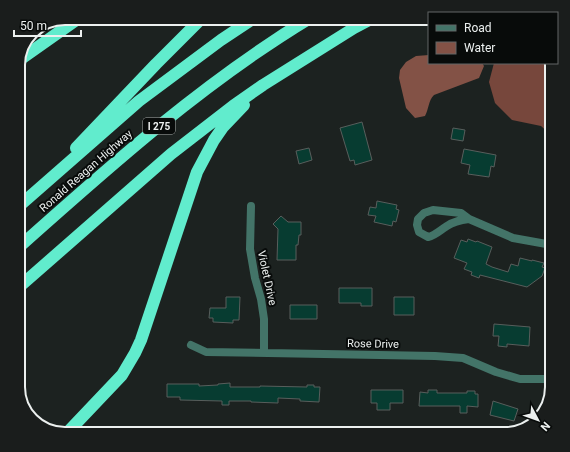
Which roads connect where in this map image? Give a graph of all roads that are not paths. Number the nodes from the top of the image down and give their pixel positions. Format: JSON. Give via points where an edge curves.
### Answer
{"nodes":[{"id":1,"x":69,"y":25,"type":"edge"},
{"id":2,"x":195,"y":25,"type":"edge"},
{"id":3,"x":244,"y":25,"type":"edge"},
{"id":4,"x":299,"y":25,"type":"edge"},
{"id":5,"x":360,"y":25,"type":"edge"},
{"id":6,"x":26,"y":55,"type":"edge"},
{"id":7,"x":263,"y":86,"type":"junction"},
{"id":8,"x":25,"y":201,"type":"edge"},
{"id":9,"x":25,"y":201,"type":"edge"},
{"id":10,"x":251,"y":206,"type":"dead end"},
{"id":11,"x":469,"y":219,"type":"junction"},
{"id":12,"x":25,"y":242,"type":"edge"},
{"id":13,"x":545,"y":244,"type":"edge"},
{"id":14,"x":25,"y":282,"type":"edge"},
{"id":15,"x":191,"y":345,"type":"dead end"},
{"id":16,"x":264,"y":353,"type":"junction"},
{"id":17,"x":545,"y":379,"type":"edge"},
{"id":18,"x":73,"y":427,"type":"edge"}],
"edges":[{"from":1,"to":6,"type":"highway"},
{"from":2,"to":8,"type":"highway"},
{"from":3,"to":9,"type":"highway","name":"Ronald Reagan Highway","number":"I 275","via":[[139,101]]},
{"from":4,"to":12,"type":"highway","name":"Ronald Reagan Highway","number":"I 275","via":[[237,66],[128,150]]},
{"from":5,"to":7,"type":"highway"},
{"from":7,"to":14,"type":"highway","via":[[171,154]]},
{"from":7,"to":18,"type":"highway","via":[[223,127],[205,154],[141,340],[128,366]]},
{"from":10,"to":16,"type":"street","name":"Violet Drive","via":[[250,249],[264,319]]},
{"from":11,"to":11,"type":"street","via":[[461,213],[433,210],[424,213],[418,219],[417,225],[420,232],[428,237],[457,221]]},
{"from":11,"to":13,"type":"street","via":[[513,238]]},
{"from":15,"to":16,"type":"street","name":"Rose Drive","via":[[206,352]]},
{"from":16,"to":17,"type":"street","name":"Rose Drive","via":[[463,358],[520,379]]}]}
